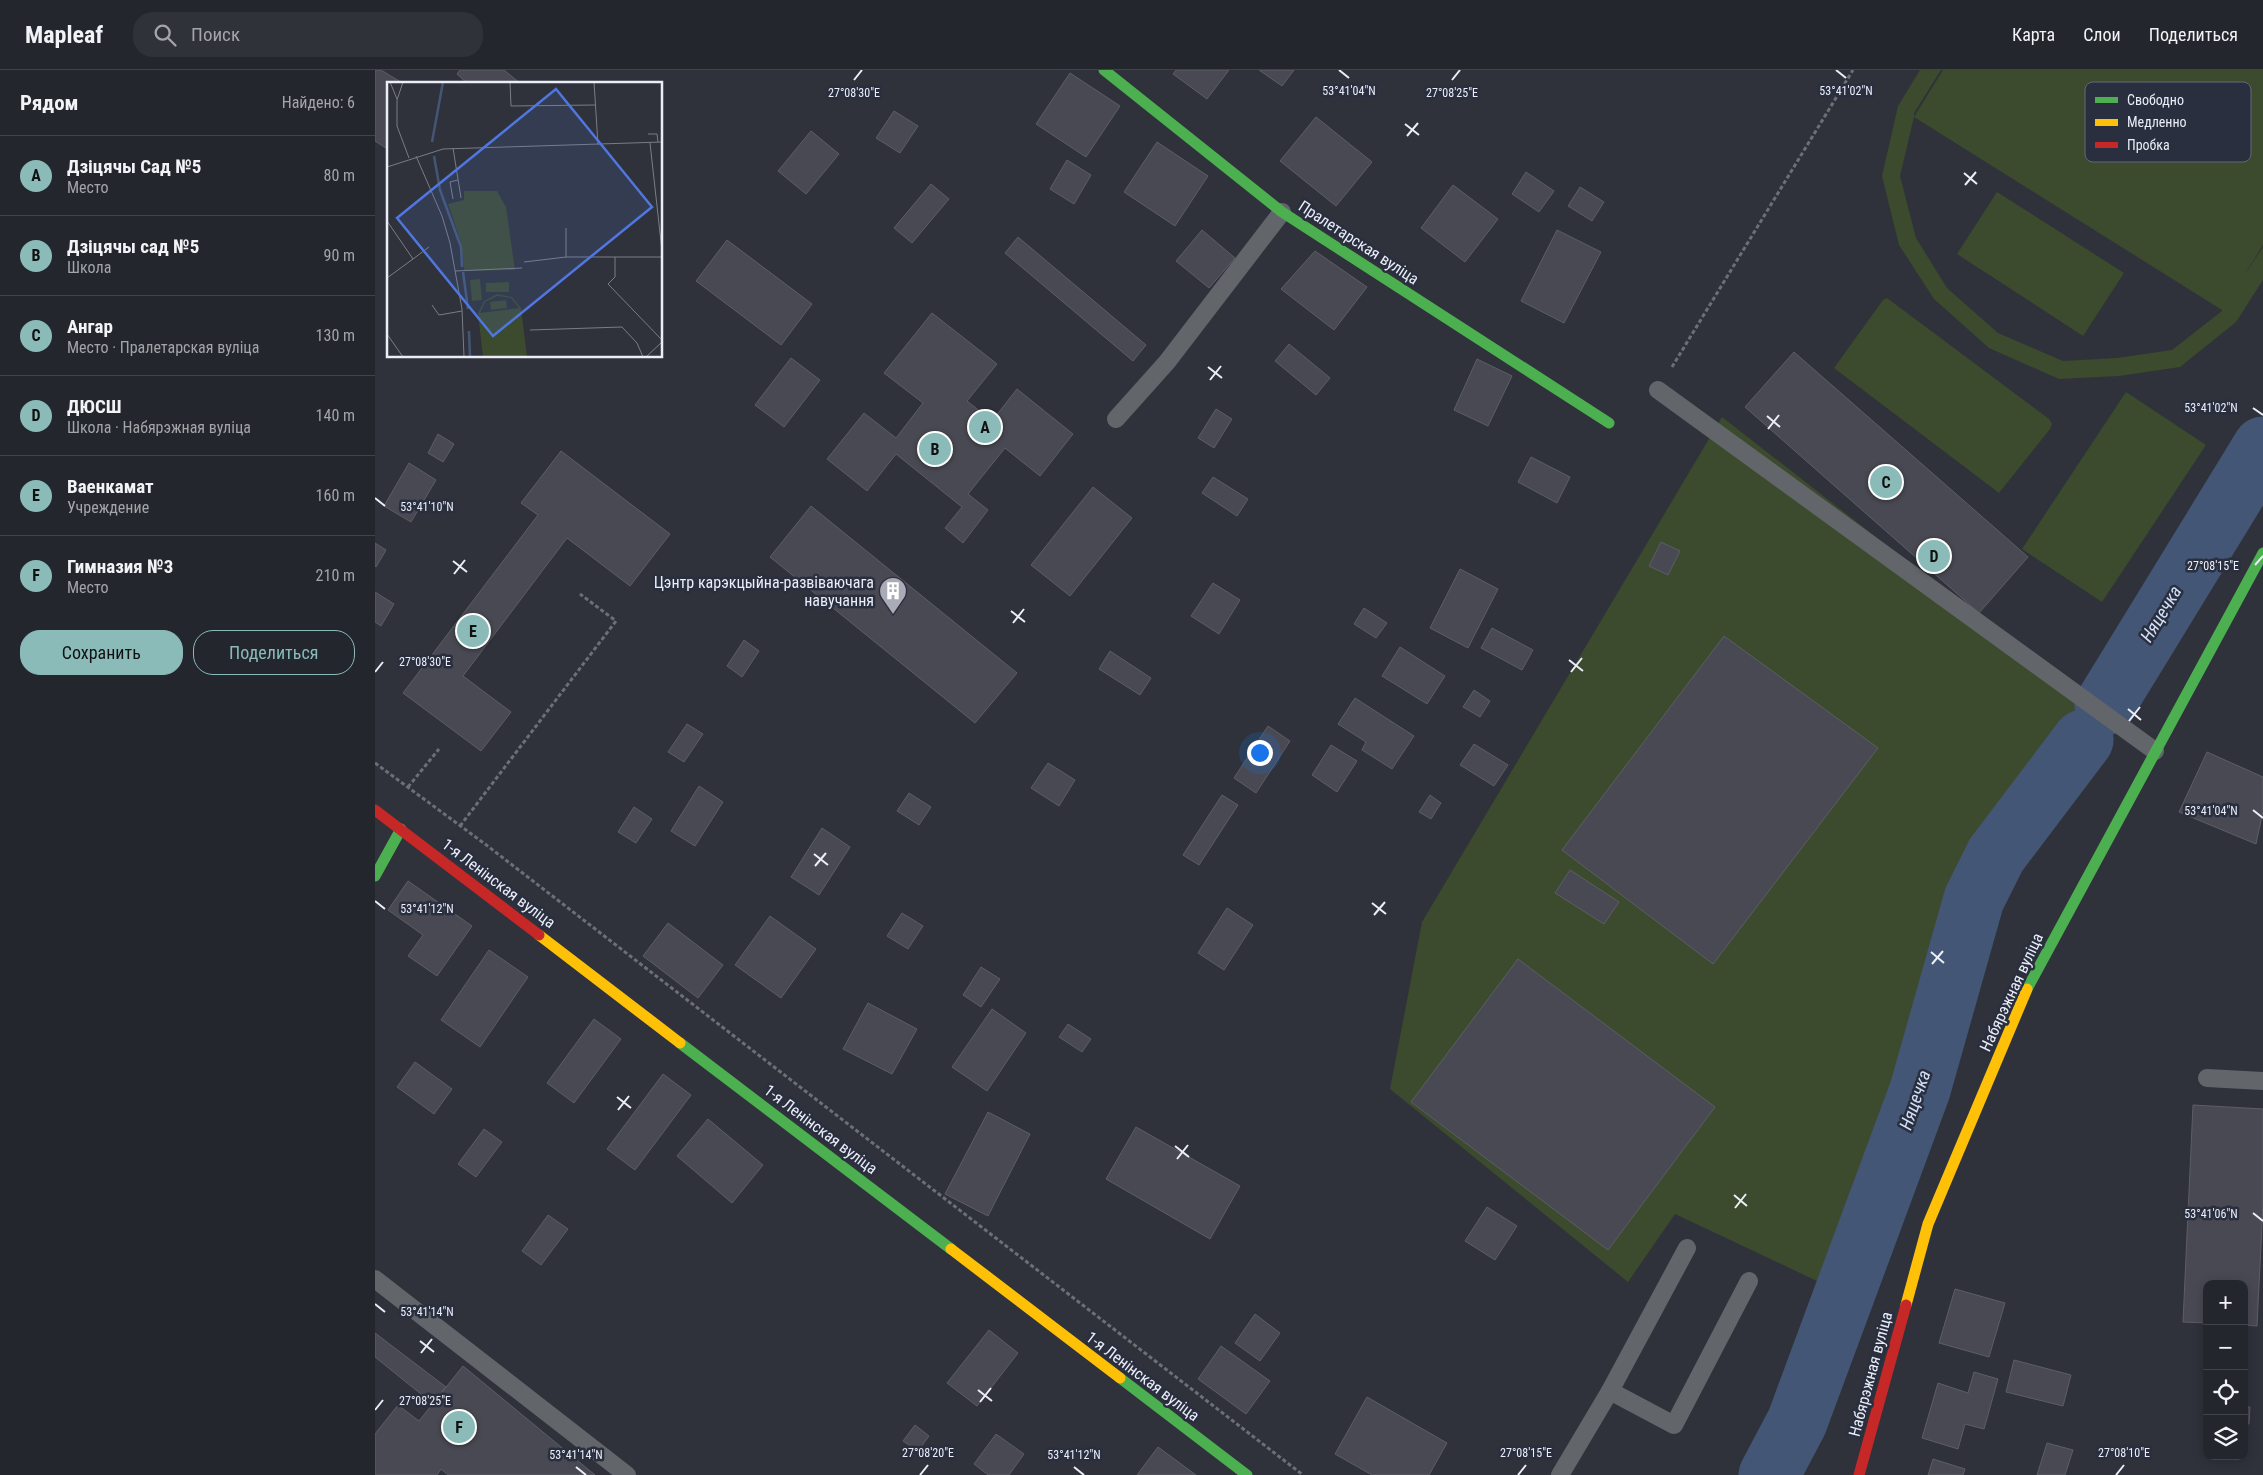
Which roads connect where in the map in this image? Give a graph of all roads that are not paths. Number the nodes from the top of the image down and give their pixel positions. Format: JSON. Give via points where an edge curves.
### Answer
{"nodes":[{"id":1,"x":1104,"y":70,"type":"edge"},
{"id":2,"x":1282,"y":212,"type":"junction"},
{"id":3,"x":1658,"y":390,"type":"road end"},
{"id":4,"x":1116,"y":419,"type":"dead end"},
{"id":5,"x":1609,"y":424,"type":"dead end"},
{"id":6,"x":2263,"y":553,"type":"edge"},
{"id":7,"x":2155,"y":751,"type":"junction"},
{"id":8,"x":375,"y":810,"type":"edge"},
{"id":9,"x":401,"y":829,"type":"junction"},
{"id":10,"x":375,"y":876,"type":"edge"},
{"id":11,"x":2207,"y":1078,"type":"dead end"},
{"id":12,"x":2263,"y":1081,"type":"edge"},
{"id":13,"x":1687,"y":1248,"type":"dead end"},
{"id":14,"x":375,"y":1279,"type":"edge"},
{"id":15,"x":1749,"y":1281,"type":"dead end"},
{"id":16,"x":1610,"y":1392,"type":"junction"},
{"id":17,"x":627,"y":1475,"type":"edge"},
{"id":18,"x":1247,"y":1475,"type":"edge"},
{"id":19,"x":1560,"y":1475,"type":"edge"},
{"id":20,"x":1859,"y":1475,"type":"edge"}],
"edges":[{"from":1,"to":2,"type":"street","name":"Пралетарская вуліца"},
{"from":2,"to":4,"type":"lane","via":[[1167,362]]},
{"from":2,"to":5,"type":"street","name":"Пралетарская вуліца"},
{"from":3,"to":7,"type":"lane"},
{"from":6,"to":7,"type":"street","name":"Набярэжная вуліца"},
{"from":7,"to":20,"type":"street","name":"Набярэжная вуліца","via":[[2029,985],[1928,1224]]},
{"from":8,"to":9,"type":"street","name":"1-я Ленінская вуліца"},
{"from":9,"to":10,"type":"street"},
{"from":9,"to":18,"type":"street","name":"1-я Ленінская вуліца"},
{"from":11,"to":12,"type":"lane"},
{"from":13,"to":16,"type":"lane"},
{"from":14,"to":17,"type":"lane"},
{"from":15,"to":16,"type":"lane","via":[[1674,1425]]},
{"from":16,"to":19,"type":"lane"}]}
